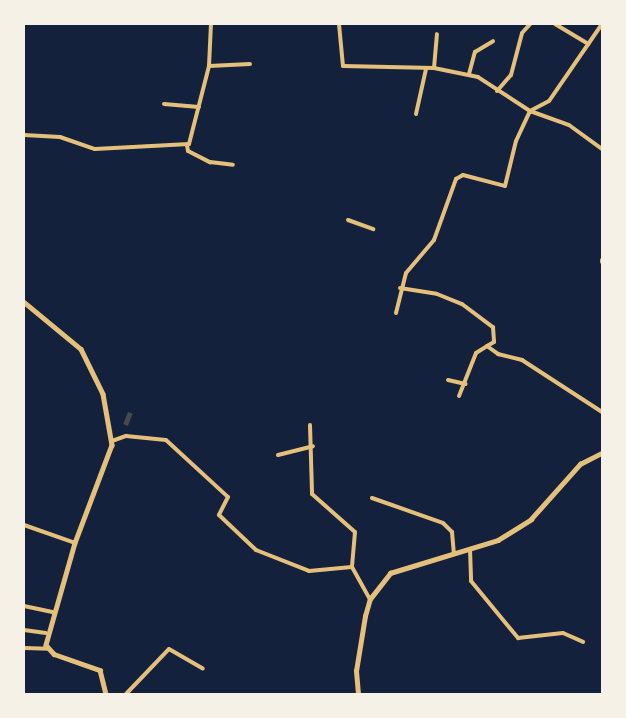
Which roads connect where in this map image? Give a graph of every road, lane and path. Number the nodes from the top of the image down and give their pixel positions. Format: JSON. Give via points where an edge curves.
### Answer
{"nodes":[{"id":1,"x":211,"y":24,"type":"edge"},
{"id":2,"x":339,"y":24,"type":"edge"},
{"id":3,"x":530,"y":24,"type":"edge"},
{"id":4,"x":555,"y":24,"type":"edge"},
{"id":5,"x":600,"y":24,"type":"edge"},
{"id":6,"x":438,"y":34,"type":"dead end"},
{"id":7,"x":493,"y":41,"type":"dead end"},
{"id":8,"x":588,"y":44,"type":"junction"},
{"id":9,"x":250,"y":64,"type":"dead end"},
{"id":10,"x":209,"y":66,"type":"junction"},
{"id":11,"x":434,"y":68,"type":"junction"},
{"id":12,"x":426,"y":69,"type":"junction"},
{"id":13,"x":469,"y":74,"type":"junction"},
{"id":14,"x":497,"y":91,"type":"junction"},
{"id":15,"x":164,"y":104,"type":"dead end"},
{"id":16,"x":199,"y":107,"type":"junction"},
{"id":17,"x":530,"y":111,"type":"junction"},
{"id":18,"x":416,"y":114,"type":"dead end"},
{"id":19,"x":24,"y":135,"type":"edge"},
{"id":20,"x":186,"y":145,"type":"junction"},
{"id":21,"x":602,"y":149,"type":"edge"},
{"id":22,"x":233,"y":165,"type":"dead end"},
{"id":23,"x":348,"y":220,"type":"dead end"},
{"id":24,"x":373,"y":229,"type":"dead end"},
{"id":25,"x":400,"y":288,"type":"junction"},
{"id":26,"x":24,"y":302,"type":"edge"},
{"id":27,"x":396,"y":313,"type":"dead end"},
{"id":28,"x":488,"y":346,"type":"junction"},
{"id":29,"x":448,"y":380,"type":"dead end"},
{"id":30,"x":466,"y":384,"type":"junction"},
{"id":31,"x":459,"y":396,"type":"dead end"},
{"id":32,"x":602,"y":412,"type":"edge"},
{"id":33,"x":310,"y":425,"type":"dead end"},
{"id":34,"x":112,"y":441,"type":"junction"},
{"id":35,"x":313,"y":446,"type":"junction"},
{"id":36,"x":602,"y":453,"type":"edge"},
{"id":37,"x":278,"y":456,"type":"dead end"},
{"id":38,"x":372,"y":498,"type":"dead end"},
{"id":39,"x":24,"y":525,"type":"edge"},
{"id":40,"x":75,"y":543,"type":"junction"},
{"id":41,"x":470,"y":550,"type":"junction"},
{"id":42,"x":454,"y":553,"type":"junction"},
{"id":43,"x":352,"y":567,"type":"junction"},
{"id":44,"x":370,"y":599,"type":"junction"},
{"id":45,"x":24,"y":606,"type":"edge"},
{"id":46,"x":52,"y":612,"type":"junction"},
{"id":47,"x":24,"y":630,"type":"edge"},
{"id":48,"x":46,"y":632,"type":"junction"},
{"id":49,"x":583,"y":642,"type":"dead end"},
{"id":50,"x":24,"y":648,"type":"edge"},
{"id":51,"x":50,"y":649,"type":"junction"},
{"id":52,"x":203,"y":669,"type":"dead end"},
{"id":53,"x":106,"y":694,"type":"edge"},
{"id":54,"x":126,"y":694,"type":"edge"},
{"id":55,"x":358,"y":694,"type":"edge"}],
"edges":[{"from":1,"to":10,"type":"street"},
{"from":2,"to":12,"type":"street","via":[[343,66]]},
{"from":3,"to":14,"type":"street","via":[[522,33],[511,75]]},
{"from":4,"to":8,"type":"street"},
{"from":5,"to":8,"type":"street"},
{"from":6,"to":11,"type":"street"},
{"from":7,"to":13,"type":"street","via":[[475,52]]},
{"from":8,"to":17,"type":"street","via":[[549,101]]},
{"from":9,"to":10,"type":"street"},
{"from":10,"to":16,"type":"street"},
{"from":11,"to":12,"type":"street"},
{"from":11,"to":13,"type":"street"},
{"from":12,"to":18,"type":"street"},
{"from":13,"to":14,"type":"street"},
{"from":14,"to":17,"type":"street"},
{"from":15,"to":16,"type":"street"},
{"from":16,"to":20,"type":"street"},
{"from":17,"to":21,"type":"street","via":[[568,125]]},
{"from":17,"to":25,"type":"street","via":[[516,141],[505,186],[464,175],[456,179],[434,240],[406,273]]},
{"from":19,"to":20,"type":"street","via":[[60,137],[95,149]]},
{"from":20,"to":22,"type":"street","via":[[188,151],[210,162]]},
{"from":23,"to":24,"type":"street"},
{"from":25,"to":27,"type":"street"},
{"from":25,"to":28,"type":"street","via":[[437,294],[462,304],[492,327],[494,342]]},
{"from":26,"to":34,"type":"street","via":[[89,359],[103,394]]},
{"from":28,"to":30,"type":"street","via":[[476,353]]},
{"from":28,"to":32,"type":"street","via":[[498,354],[522,360]]},
{"from":29,"to":30,"type":"street"},
{"from":30,"to":31,"type":"street"},
{"from":33,"to":35,"type":"street"},
{"from":34,"to":40,"type":"street"},
{"from":34,"to":43,"type":"street","via":[[126,436],[166,440],[228,497],[219,515],[256,550],[308,571]]},
{"from":35,"to":37,"type":"street"},
{"from":35,"to":43,"type":"street","via":[[312,494],[355,532]]},
{"from":36,"to":41,"type":"street","via":[[568,474],[531,519],[498,540]]},
{"from":38,"to":42,"type":"street","via":[[443,523],[452,532]]},
{"from":39,"to":40,"type":"street"},
{"from":40,"to":46,"type":"street"},
{"from":41,"to":42,"type":"street"},
{"from":41,"to":49,"type":"street","via":[[471,580],[518,638],[563,634]]},
{"from":42,"to":44,"type":"street","via":[[390,573]]},
{"from":43,"to":44,"type":"street"},
{"from":44,"to":55,"type":"street","via":[[356,671]]},
{"from":45,"to":46,"type":"street"},
{"from":46,"to":48,"type":"street"},
{"from":47,"to":48,"type":"street"},
{"from":48,"to":51,"type":"street"},
{"from":50,"to":51,"type":"street"},
{"from":51,"to":53,"type":"street","via":[[100,670]]},
{"from":52,"to":54,"type":"street","via":[[169,649]]}]}
